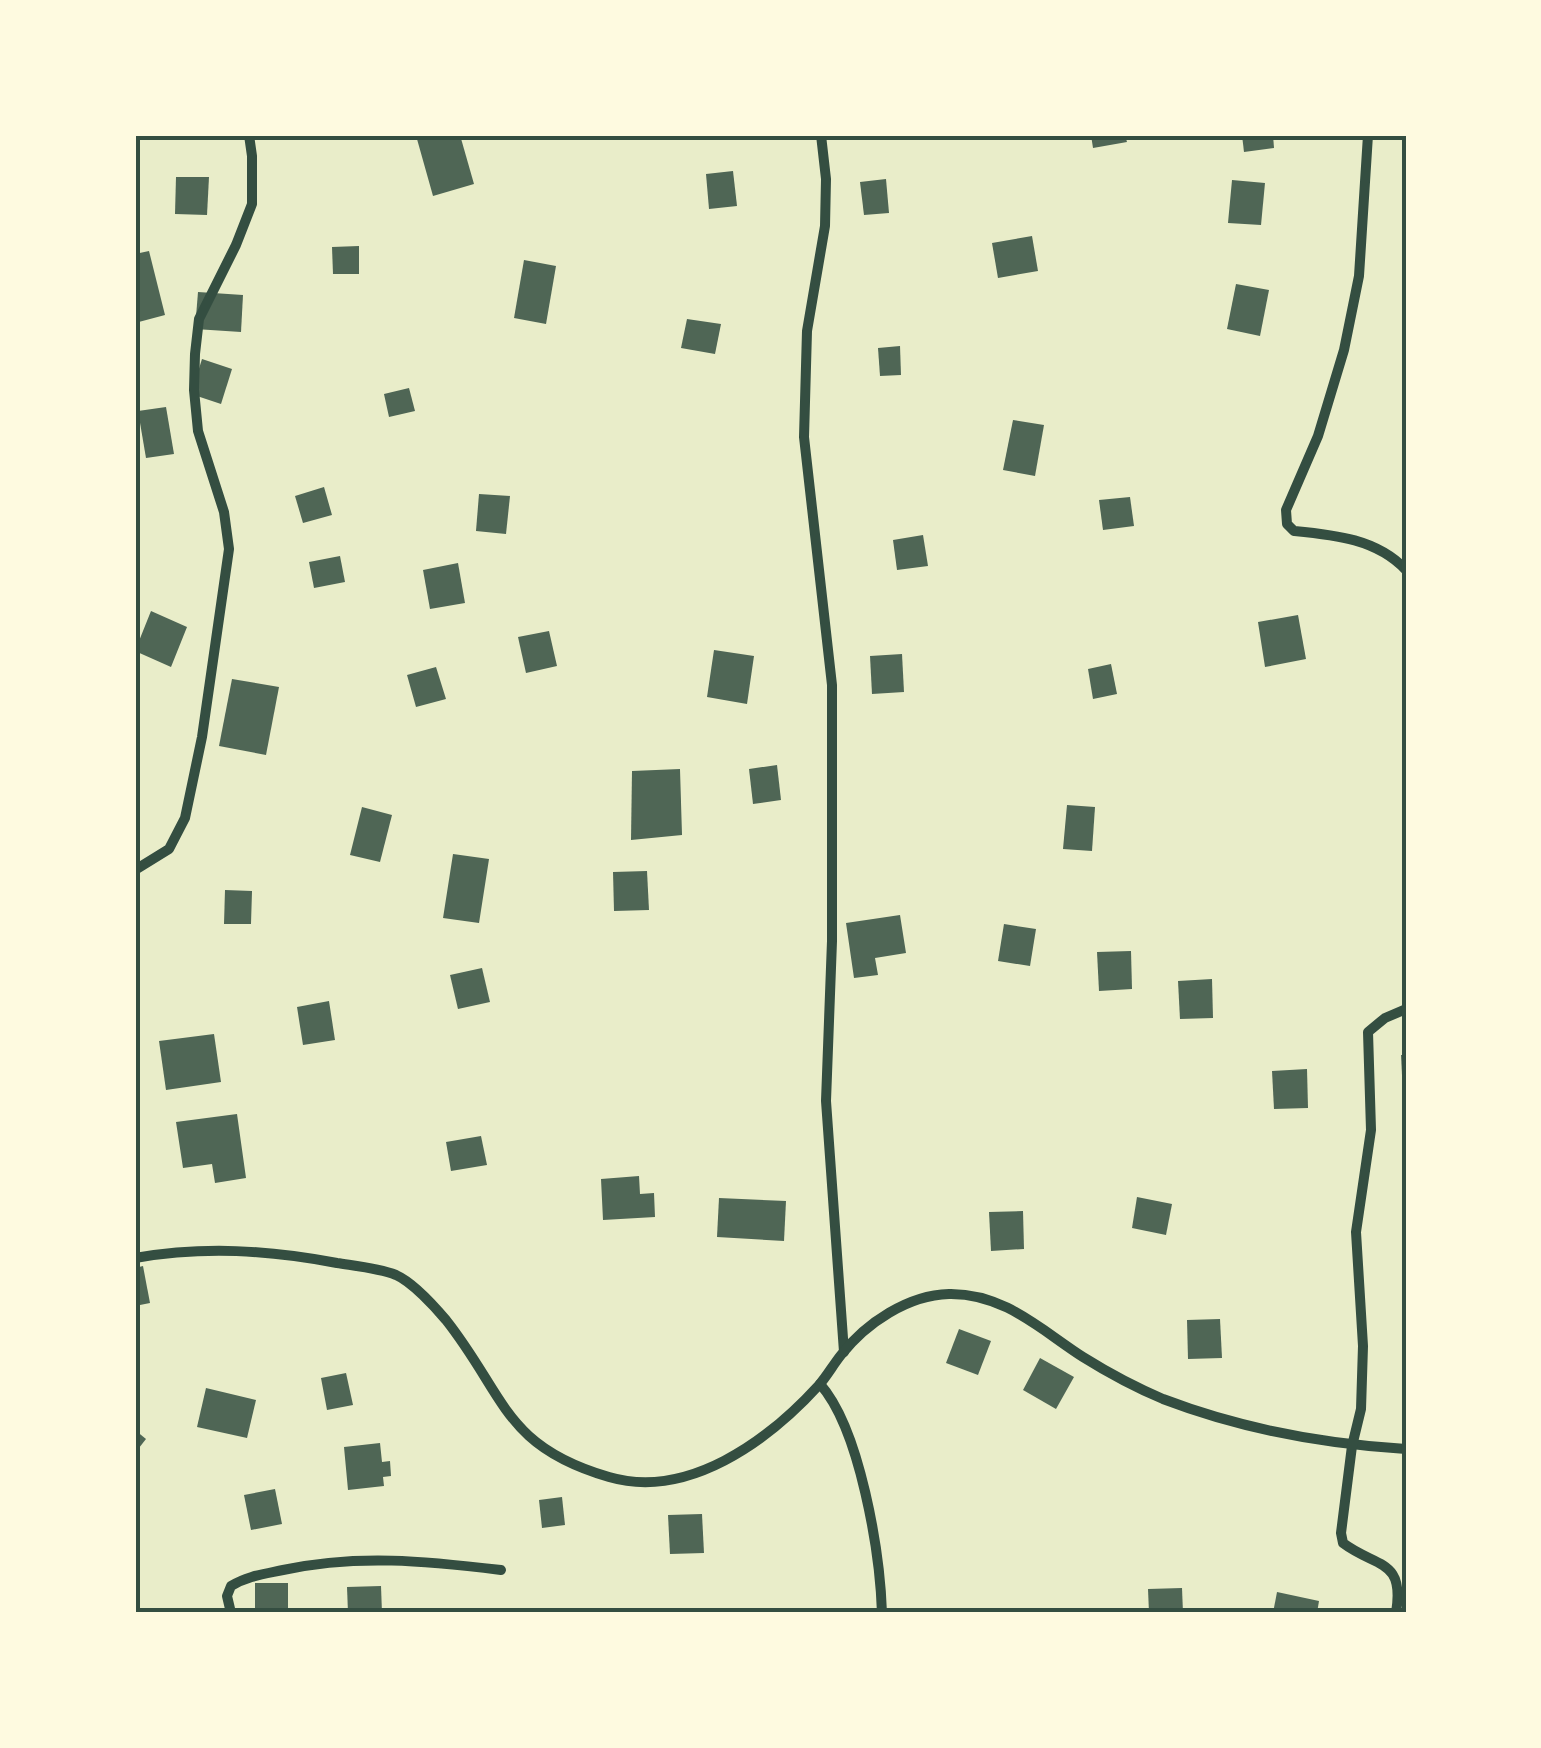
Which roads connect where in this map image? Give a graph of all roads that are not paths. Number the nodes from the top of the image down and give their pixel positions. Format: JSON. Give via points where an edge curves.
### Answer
{"nodes":[{"id":1,"x":249,"y":135,"type":"edge"},
{"id":2,"x":821,"y":135,"type":"edge"},
{"id":3,"x":1368,"y":135,"type":"edge"},
{"id":4,"x":1406,"y":570,"type":"edge"},
{"id":5,"x":135,"y":870,"type":"edge"},
{"id":6,"x":1406,"y":1010,"type":"edge"},
{"id":7,"x":135,"y":1258,"type":"edge"},
{"id":8,"x":844,"y":1352,"type":"junction"},
{"id":9,"x":820,"y":1384,"type":"junction"},
{"id":10,"x":1352,"y":1446,"type":"junction"},
{"id":11,"x":1406,"y":1448,"type":"edge"},
{"id":12,"x":501,"y":1570,"type":"dead end"},
{"id":13,"x":231,"y":1613,"type":"edge"},
{"id":14,"x":882,"y":1613,"type":"edge"},
{"id":15,"x":1396,"y":1613,"type":"edge"}],
"edges":[{"from":1,"to":5,"type":"street","via":[[252,204],[198,318],[195,354],[198,431],[230,549],[202,737],[185,818],[169,849]]},
{"from":2,"to":8,"type":"street","via":[[825,226],[806,331],[804,436],[832,685],[826,1101]]},
{"from":3,"to":4,"type":"street","via":[[1360,276],[1344,350],[1286,510],[1287,524],[1294,531],[1361,541]]},
{"from":6,"to":10,"type":"street","via":[[1368,1032],[1371,1130],[1356,1232],[1361,1410]]},
{"from":7,"to":9,"type":"street","via":[[249,1250],[400,1276],[445,1319],[508,1416],[536,1444],[614,1478],[679,1480],[736,1454]]},
{"from":8,"to":9,"type":"street"},
{"from":8,"to":10,"type":"street","via":[[874,1322],[911,1301],[950,1294],[992,1300],[1162,1398]]},
{"from":9,"to":14,"type":"street","via":[[835,1400],[858,1462]]},
{"from":10,"to":11,"type":"street"},
{"from":10,"to":15,"type":"street","via":[[1342,1542],[1393,1572]]},
{"from":12,"to":13,"type":"street","via":[[353,1558],[298,1566],[230,1586]]}]}
